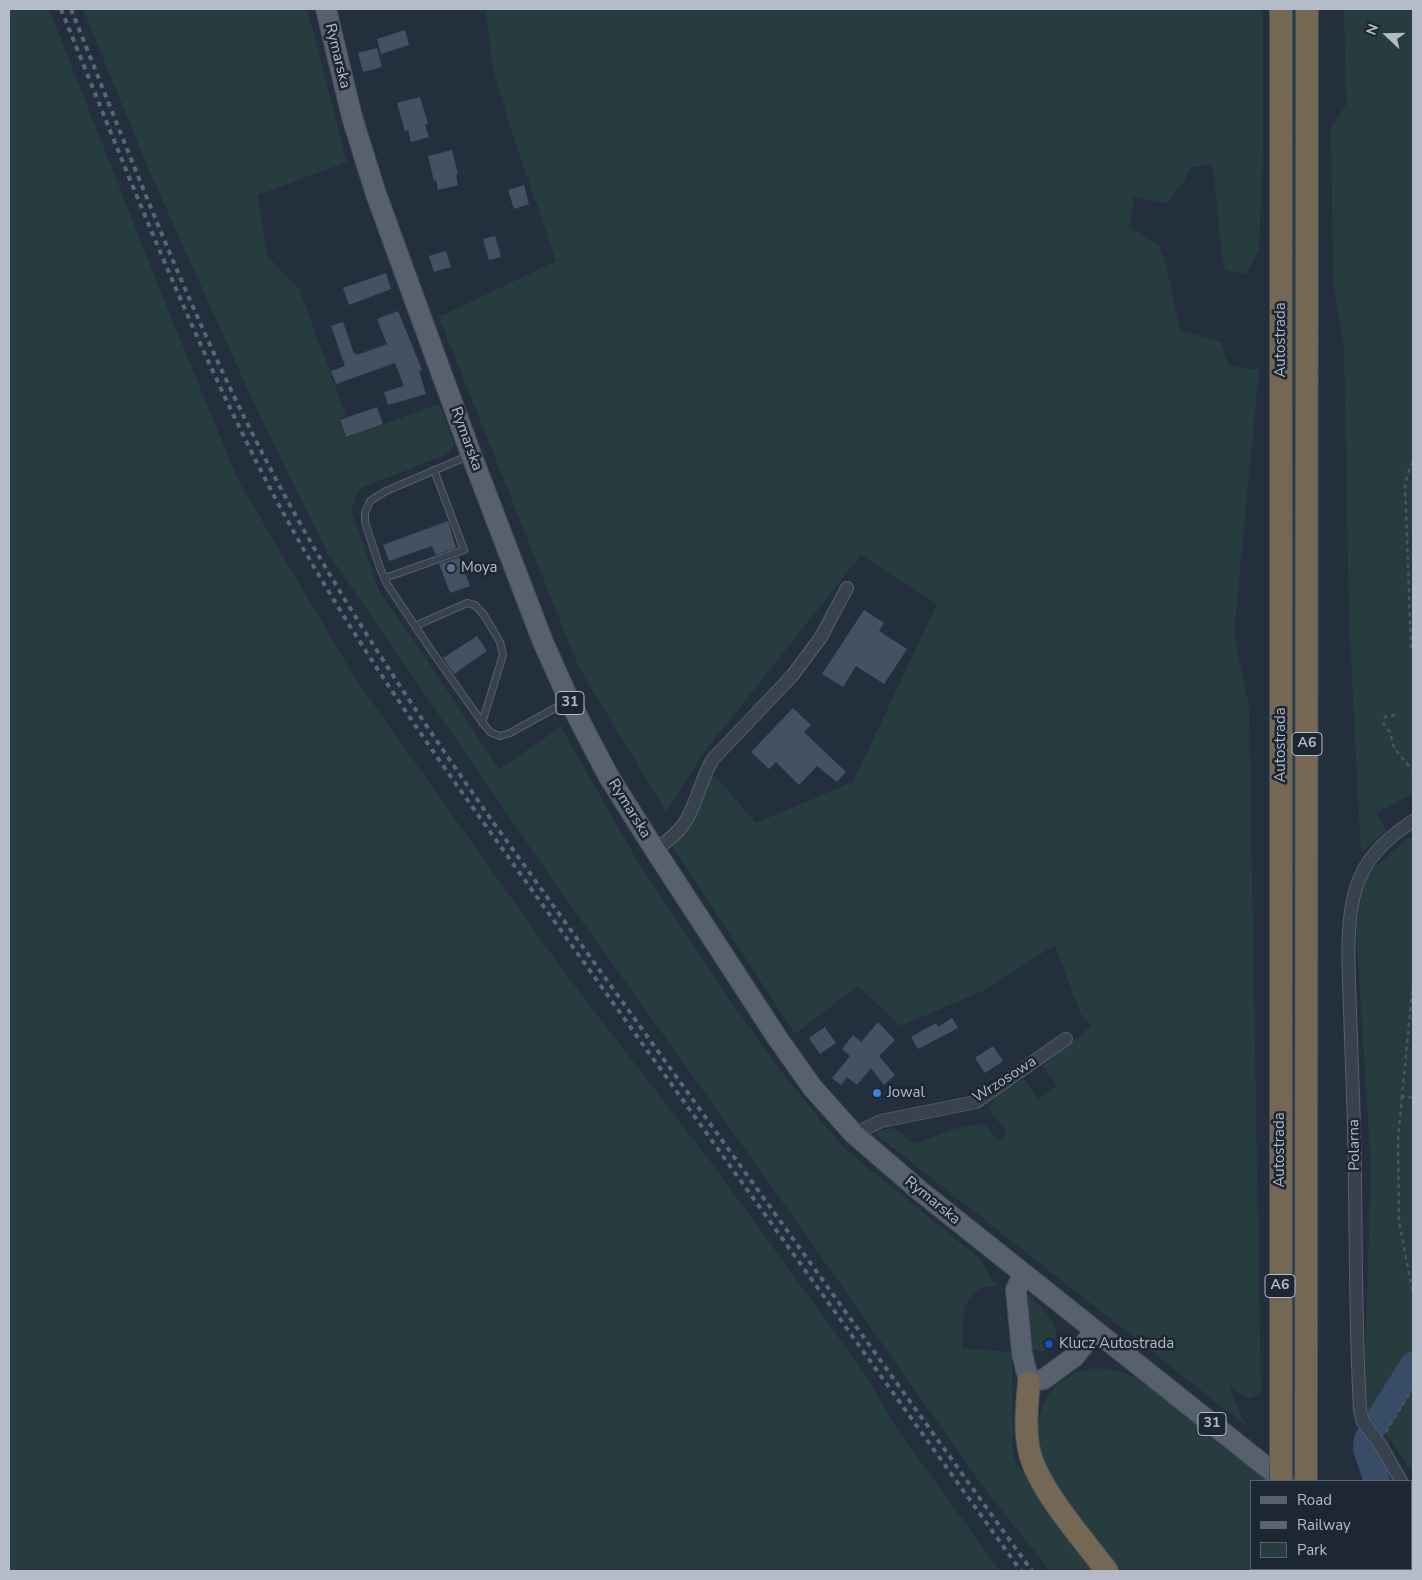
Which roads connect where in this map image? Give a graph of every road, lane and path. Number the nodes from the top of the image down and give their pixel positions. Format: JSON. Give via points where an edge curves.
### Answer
{"nodes":[{"id":1,"x":326,"y":9,"type":"edge"},
{"id":2,"x":1281,"y":9,"type":"edge"},
{"id":3,"x":1307,"y":9,"type":"edge"},
{"id":4,"x":471,"y":454,"type":"junction"},
{"id":5,"x":1413,"y":462,"type":"edge"},
{"id":6,"x":434,"y":470,"type":"junction"},
{"id":7,"x":385,"y":578,"type":"junction"},
{"id":8,"x":847,"y":588,"type":"dead end"},
{"id":9,"x":415,"y":626,"type":"junction"},
{"id":10,"x":1413,"y":648,"type":"edge"},
{"id":11,"x":569,"y":700,"type":"junction"},
{"id":12,"x":1396,"y":715,"type":"dead end"},
{"id":13,"x":482,"y":723,"type":"junction"},
{"id":14,"x":1413,"y":771,"type":"edge"},
{"id":15,"x":1413,"y":821,"type":"edge"},
{"id":16,"x":655,"y":850,"type":"junction"},
{"id":17,"x":1413,"y":983,"type":"edge"},
{"id":18,"x":1066,"y":1038,"type":"dead end"},
{"id":19,"x":1402,"y":1096,"type":"junction"},
{"id":20,"x":1413,"y":1098,"type":"edge"},
{"id":21,"x":854,"y":1134,"type":"junction"},
{"id":22,"x":1023,"y":1274,"type":"junction"},
{"id":23,"x":1413,"y":1294,"type":"edge"},
{"id":24,"x":1095,"y":1330,"type":"junction"},
{"id":25,"x":1029,"y":1382,"type":"junction"},
{"id":26,"x":1413,"y":1388,"type":"edge"},
{"id":27,"x":1409,"y":1394,"type":"junction"},
{"id":28,"x":1413,"y":1398,"type":"edge"},
{"id":29,"x":1384,"y":1436,"type":"dead end"},
{"id":30,"x":1282,"y":1474,"type":"edge"},
{"id":31,"x":1306,"y":1480,"type":"edge"},
{"id":32,"x":1400,"y":1480,"type":"edge"},
{"id":33,"x":1107,"y":1571,"type":"edge"}],
"edges":[{"from":1,"to":4,"type":"main road","name":"Rymarska","number":"31","via":[[352,117],[376,194]]},
{"from":2,"to":30,"type":"highway","name":"Autostrada","number":"A6"},
{"from":3,"to":31,"type":"highway","name":"Autostrada","number":"A6"},
{"from":4,"to":6,"type":"lane"},
{"from":4,"to":11,"type":"main road","name":"Rymarska","number":"31","via":[[543,642]]},
{"from":5,"to":10,"type":"path","via":[[1405,484]]},
{"from":6,"to":7,"type":"lane","via":[[375,496],[367,506],[365,522]]},
{"from":6,"to":7,"type":"lane","via":[[464,550]]},
{"from":7,"to":9,"type":"lane"},
{"from":8,"to":16,"type":"street","name":"Rymarska","via":[[821,637],[792,676],[713,759],[688,818]]},
{"from":9,"to":13,"type":"lane"},
{"from":9,"to":13,"type":"lane","via":[[467,603],[475,605],[484,615],[500,642],[503,655]]},
{"from":11,"to":13,"type":"lane","via":[[504,736],[494,735]]},
{"from":11,"to":16,"type":"main road","name":"Rymarska","number":"31","via":[[609,777]]},
{"from":12,"to":14,"type":"path","via":[[1385,717],[1383,723],[1390,732],[1394,748]]},
{"from":15,"to":32,"type":"street","name":"Polarna","via":[[1385,842],[1360,876],[1351,909],[1348,956],[1360,1410],[1363,1422]]},
{"from":16,"to":21,"type":"main road","name":"Rymarska","number":"31","via":[[776,1036],[812,1087]]},
{"from":17,"to":19,"type":"path"},
{"from":18,"to":21,"type":"street","name":"Wrzosowa","via":[[976,1102],[881,1121]]},
{"from":19,"to":20,"type":"path"},
{"from":19,"to":23,"type":"path","via":[[1398,1140],[1399,1222]]},
{"from":21,"to":22,"type":"main road","name":"Rymarska","number":"31"},
{"from":22,"to":24,"type":"main road","name":"Rymarska","number":"31"},
{"from":22,"to":25,"type":"main road","via":[[1016,1290],[1022,1353]]},
{"from":24,"to":25,"type":"main road","via":[[1064,1365],[1044,1379]]},
{"from":24,"to":30,"type":"main road","name":"Rymarska","number":"31"},
{"from":25,"to":33,"type":"highway","via":[[1026,1428],[1036,1470]]},
{"from":26,"to":27,"type":"path"},
{"from":27,"to":28,"type":"path"},
{"from":27,"to":29,"type":"path"}]}
